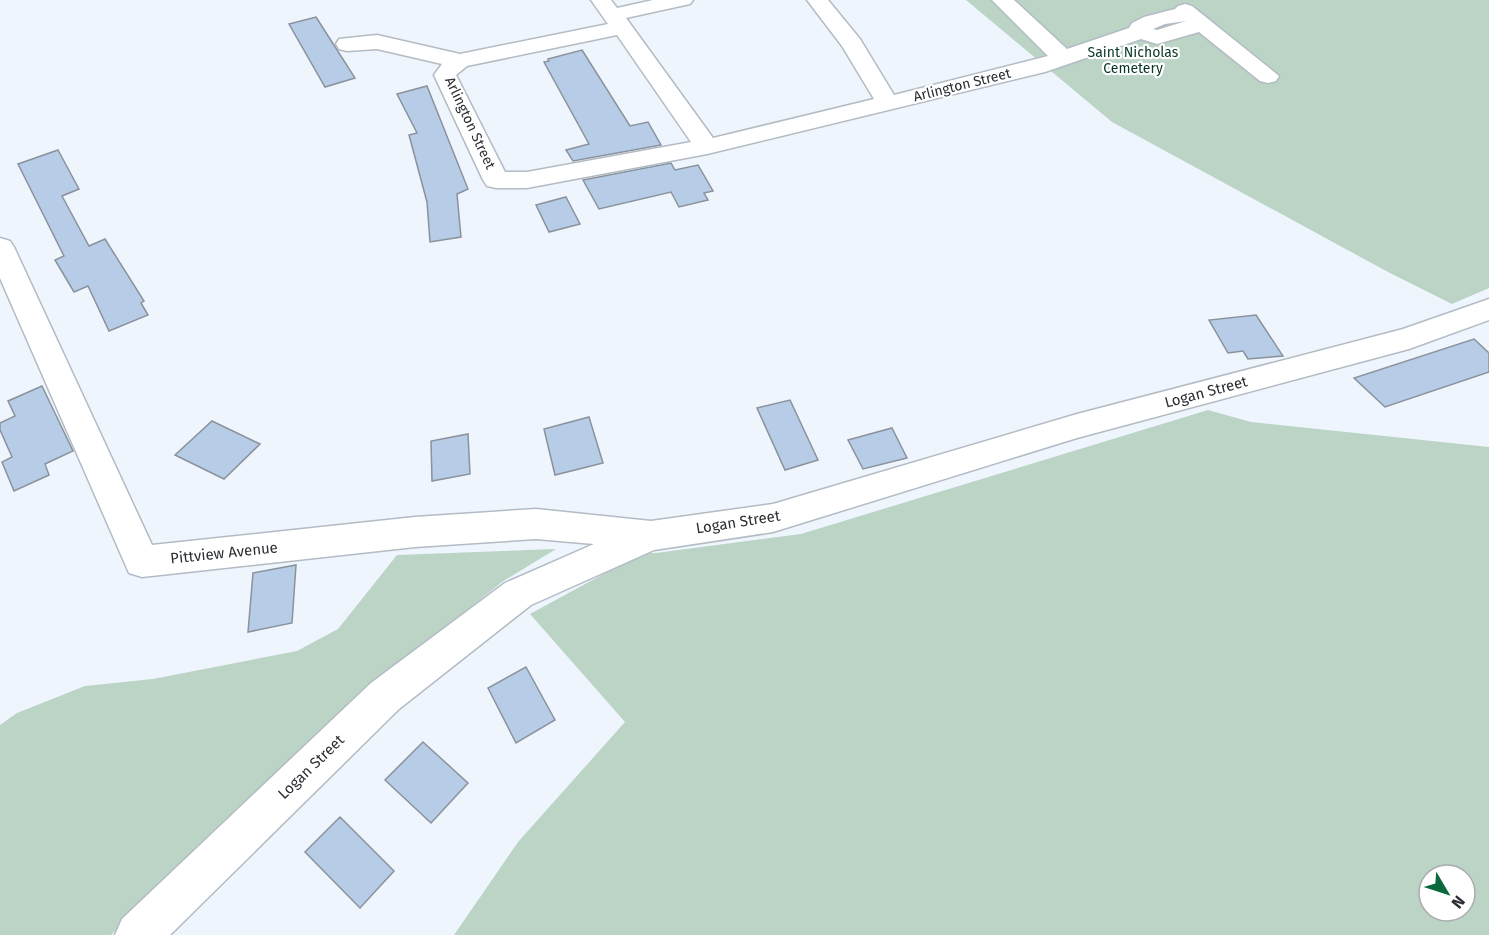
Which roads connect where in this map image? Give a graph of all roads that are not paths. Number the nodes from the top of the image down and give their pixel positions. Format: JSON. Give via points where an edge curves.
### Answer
{"nodes":[{"id":1,"x":683,"y":0,"type":"edge"},
{"id":2,"x":817,"y":0,"type":"edge"},
{"id":3,"x":1002,"y":0,"type":"edge"},
{"id":4,"x":1171,"y":0,"type":"edge"},
{"id":5,"x":612,"y":14,"type":"edge"},
{"id":6,"x":1197,"y":19,"type":"junction"},
{"id":7,"x":348,"y":44,"type":"dead end"},
{"id":8,"x":1063,"y":58,"type":"junction"},
{"id":9,"x":460,"y":61,"type":"junction"},
{"id":10,"x":1268,"y":76,"type":"dead end"},
{"id":11,"x":888,"y":104,"type":"junction"},
{"id":12,"x":707,"y":147,"type":"junction"},
{"id":13,"x":0,"y":247,"type":"edge"},
{"id":14,"x":1489,"y":309,"type":"edge"},
{"id":15,"x":650,"y":536,"type":"junction"},
{"id":16,"x":138,"y":935,"type":"edge"}],
"edges":[{"from":1,"to":5,"type":"street","name":"Arlington Street"},
{"from":2,"to":11,"type":"street","via":[[852,44]]},
{"from":3,"to":8,"type":"street"},
{"from":4,"to":6,"type":"street"},
{"from":5,"to":9,"type":"street","name":"Arlington Street"},
{"from":5,"to":12,"type":"street"},
{"from":6,"to":8,"type":"street","name":"Arlington Street","via":[[1157,37],[1140,32]]},
{"from":6,"to":10,"type":"street"},
{"from":7,"to":9,"type":"street","via":[[376,42]]},
{"from":8,"to":11,"type":"street","name":"Arlington Street"},
{"from":9,"to":12,"type":"street","name":"Arlington Street","via":[[445,75],[496,180],[527,180]]},
{"from":11,"to":12,"type":"street","name":"Arlington Street"},
{"from":13,"to":15,"type":"street","name":"Pittview Avenue","via":[[142,562],[415,532],[536,524]]},
{"from":14,"to":15,"type":"street","name":"Logan Street","via":[[1409,338],[1077,426],[773,518]]},
{"from":15,"to":16,"type":"street","name":"Logan Street","via":[[518,594],[385,696]]}]}
